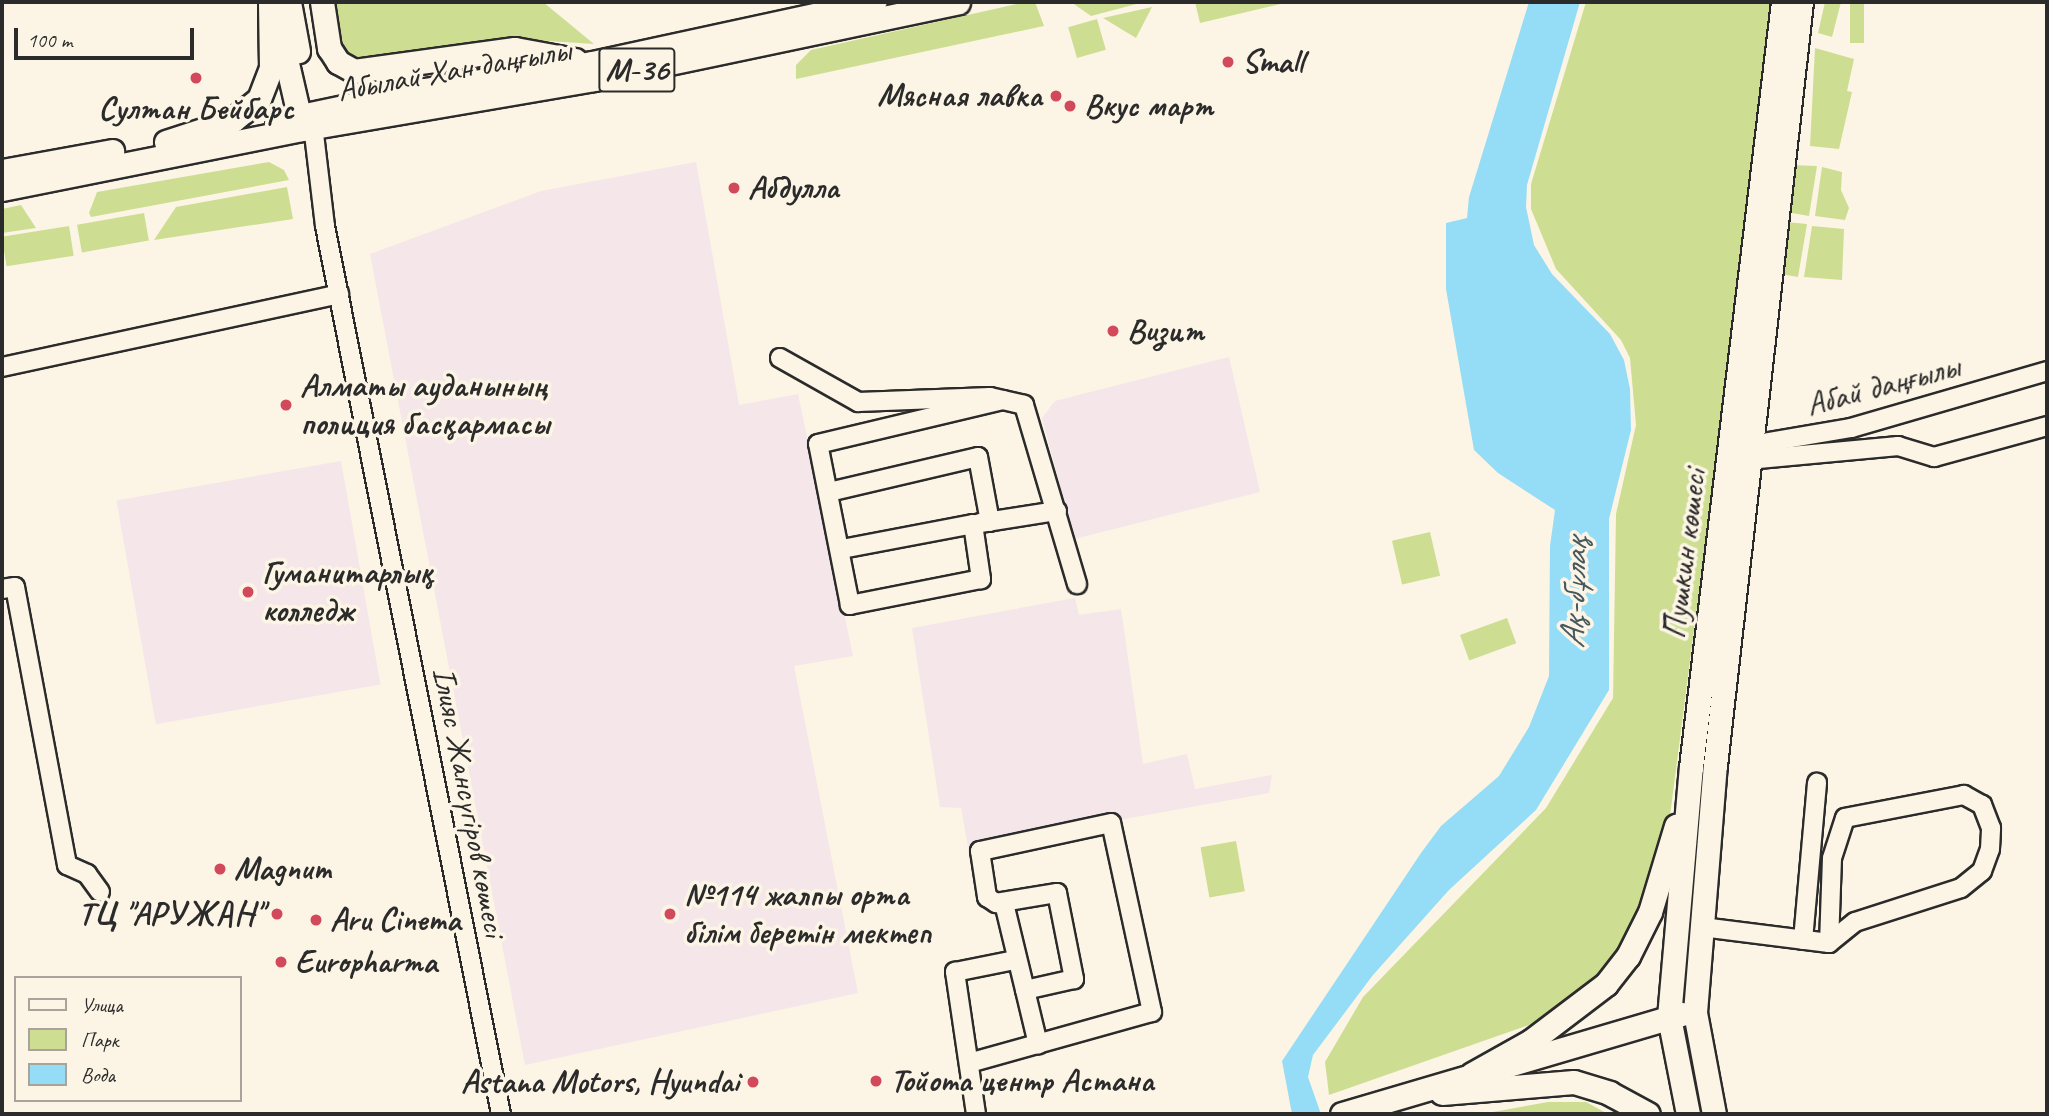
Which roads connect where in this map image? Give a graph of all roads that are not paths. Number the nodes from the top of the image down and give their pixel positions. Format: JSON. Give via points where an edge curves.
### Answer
{"nodes":[{"id":1,"x":271,"y":2,"type":"edge"},
{"id":2,"x":289,"y":2,"type":"edge"},
{"id":3,"x":302,"y":2,"type":"edge"},
{"id":4,"x":322,"y":2,"type":"edge"},
{"id":5,"x":874,"y":2,"type":"edge"},
{"id":6,"x":958,"y":2,"type":"edge"},
{"id":7,"x":1783,"y":2,"type":"edge"},
{"id":8,"x":1801,"y":2,"type":"edge"},
{"id":9,"x":300,"y":60,"type":"junction"},
{"id":10,"x":592,"y":63,"type":"junction"},
{"id":11,"x":307,"y":121,"type":"junction"},
{"id":12,"x":166,"y":142,"type":"junction"},
{"id":13,"x":2,"y":171,"type":"edge"},
{"id":14,"x":2,"y":189,"type":"edge"},
{"id":15,"x":339,"y":294,"type":"junction"},
{"id":16,"x":780,"y":358,"type":"dead end"},
{"id":17,"x":2,"y":367,"type":"edge"},
{"id":18,"x":2047,"y":371,"type":"edge"},
{"id":19,"x":1003,"y":400,"type":"junction"},
{"id":20,"x":2047,"y":426,"type":"edge"},
{"id":21,"x":1740,"y":454,"type":"junction"},
{"id":22,"x":829,"y":492,"type":"junction"},
{"id":23,"x":1057,"y":511,"type":"junction"},
{"id":24,"x":982,"y":523,"type":"junction"},
{"id":25,"x":842,"y":550,"type":"junction"},
{"id":26,"x":1077,"y":584,"type":"dead end"},
{"id":27,"x":2,"y":589,"type":"edge"},
{"id":28,"x":1691,"y":767,"type":"junction"},
{"id":29,"x":1817,"y":783,"type":"dead end"},
{"id":30,"x":100,"y":892,"type":"dead end"},
{"id":31,"x":1004,"y":903,"type":"junction"},
{"id":32,"x":1702,"y":927,"type":"junction"},
{"id":33,"x":1802,"y":940,"type":"junction"},
{"id":34,"x":1829,"y":943,"type":"junction"},
{"id":35,"x":1016,"y":960,"type":"junction"},
{"id":36,"x":1025,"y":990,"type":"junction"},
{"id":37,"x":1695,"y":1012,"type":"junction"},
{"id":38,"x":1669,"y":1017,"type":"junction"},
{"id":39,"x":1038,"y":1044,"type":"junction"},
{"id":40,"x":969,"y":1063,"type":"junction"},
{"id":41,"x":1472,"y":1074,"type":"junction"},
{"id":42,"x":1400,"y":1097,"type":"junction"},
{"id":43,"x":501,"y":1114,"type":"edge"},
{"id":44,"x":976,"y":1114,"type":"edge"},
{"id":45,"x":1342,"y":1114,"type":"edge"},
{"id":46,"x":1648,"y":1114,"type":"edge"},
{"id":47,"x":1688,"y":1114,"type":"edge"},
{"id":48,"x":1714,"y":1114,"type":"edge"}],
"edges":[{"from":1,"to":11,"type":"main road"},
{"from":1,"to":12,"type":"main road","via":[[271,67],[258,99],[233,120]]},
{"from":2,"to":9,"type":"main road"},
{"from":3,"to":9,"type":"main road","via":[[307,39]]},
{"from":4,"to":10,"type":"main road","via":[[329,48],[338,62],[354,71],[515,49]]},
{"from":5,"to":10,"type":"main road","name":"Абылай Хан даңғылы","number":"M-36"},
{"from":6,"to":11,"type":"main road","name":"Абылай Хан даңғылы","number":"M-36","via":[[607,76]]},
{"from":7,"to":21,"type":"main road","name":"Пушкин көшесі"},
{"from":8,"to":21,"type":"main road","name":"Пушкин көшесі"},
{"from":9,"to":11,"type":"main road"},
{"from":10,"to":11,"type":"main road","name":"Абылай Хан даңғылы","number":"M-36"},
{"from":11,"to":12,"type":"main road","name":"Абылай Хан даңғылы","number":"M-36"},
{"from":11,"to":14,"type":"main road","name":"Абылай Хан даңғылы","number":"M-36"},
{"from":11,"to":15,"type":"street","name":"Ілияс Жансүгіров көшесі"},
{"from":12,"to":13,"type":"main road","name":"Абылай Хан даңғылы","number":"M-36"},
{"from":15,"to":17,"type":"street"},
{"from":15,"to":43,"type":"street","name":"Ілияс Жансүгіров көшесі"},
{"from":16,"to":19,"type":"street","via":[[858,402]]},
{"from":18,"to":21,"type":"street","name":"Абай даңғылы","via":[[1851,428]]},
{"from":19,"to":22,"type":"street","via":[[818,444]]},
{"from":19,"to":23,"type":"street","via":[[1024,405]]},
{"from":20,"to":21,"type":"street","via":[[1934,457],[1898,446]]},
{"from":21,"to":28,"type":"main road","name":"Пушкин көшесі"},
{"from":21,"to":32,"type":"main road","name":"Пушкин көшесі"},
{"from":22,"to":24,"type":"street","via":[[978,457]]},
{"from":22,"to":25,"type":"street"},
{"from":23,"to":24,"type":"street"},
{"from":23,"to":26,"type":"street"},
{"from":24,"to":25,"type":"street"},
{"from":24,"to":25,"type":"street","via":[[981,579],[850,605],[837,552]]},
{"from":27,"to":30,"type":"street","via":[[15,587],[67,865],[87,874]]},
{"from":28,"to":38,"type":"main road","name":"Пушкин көшесі"},
{"from":28,"to":41,"type":"main road","via":[[1650,912],[1628,957],[1606,984],[1571,1014]]},
{"from":29,"to":33,"type":"street"},
{"from":31,"to":35,"type":"street"},
{"from":31,"to":36,"type":"street","via":[[1057,893],[1074,979]]},
{"from":31,"to":39,"type":"street","via":[[987,897],[980,850],[1111,823],[1152,1012]]},
{"from":32,"to":33,"type":"street"},
{"from":32,"to":37,"type":"main road","name":"Пушкин көшесі"},
{"from":33,"to":34,"type":"street"},
{"from":34,"to":34,"type":"street","via":[[1855,922],[1961,888],[1982,871],[1991,828],[1982,805],[1964,795],[1845,818],[1832,858]]},
{"from":35,"to":36,"type":"street"},
{"from":35,"to":40,"type":"street","via":[[955,972]]},
{"from":36,"to":39,"type":"street"},
{"from":37,"to":38,"type":"main road"},
{"from":37,"to":48,"type":"main road","name":"Пушкин көшесі"},
{"from":38,"to":41,"type":"main road"},
{"from":38,"to":47,"type":"main road","name":"Пушкин көшесі"},
{"from":39,"to":40,"type":"street"},
{"from":40,"to":44,"type":"street"},
{"from":41,"to":42,"type":"main road"},
{"from":42,"to":45,"type":"main road"},
{"from":42,"to":46,"type":"main road","via":[[1574,1082],[1609,1093]]}]}
